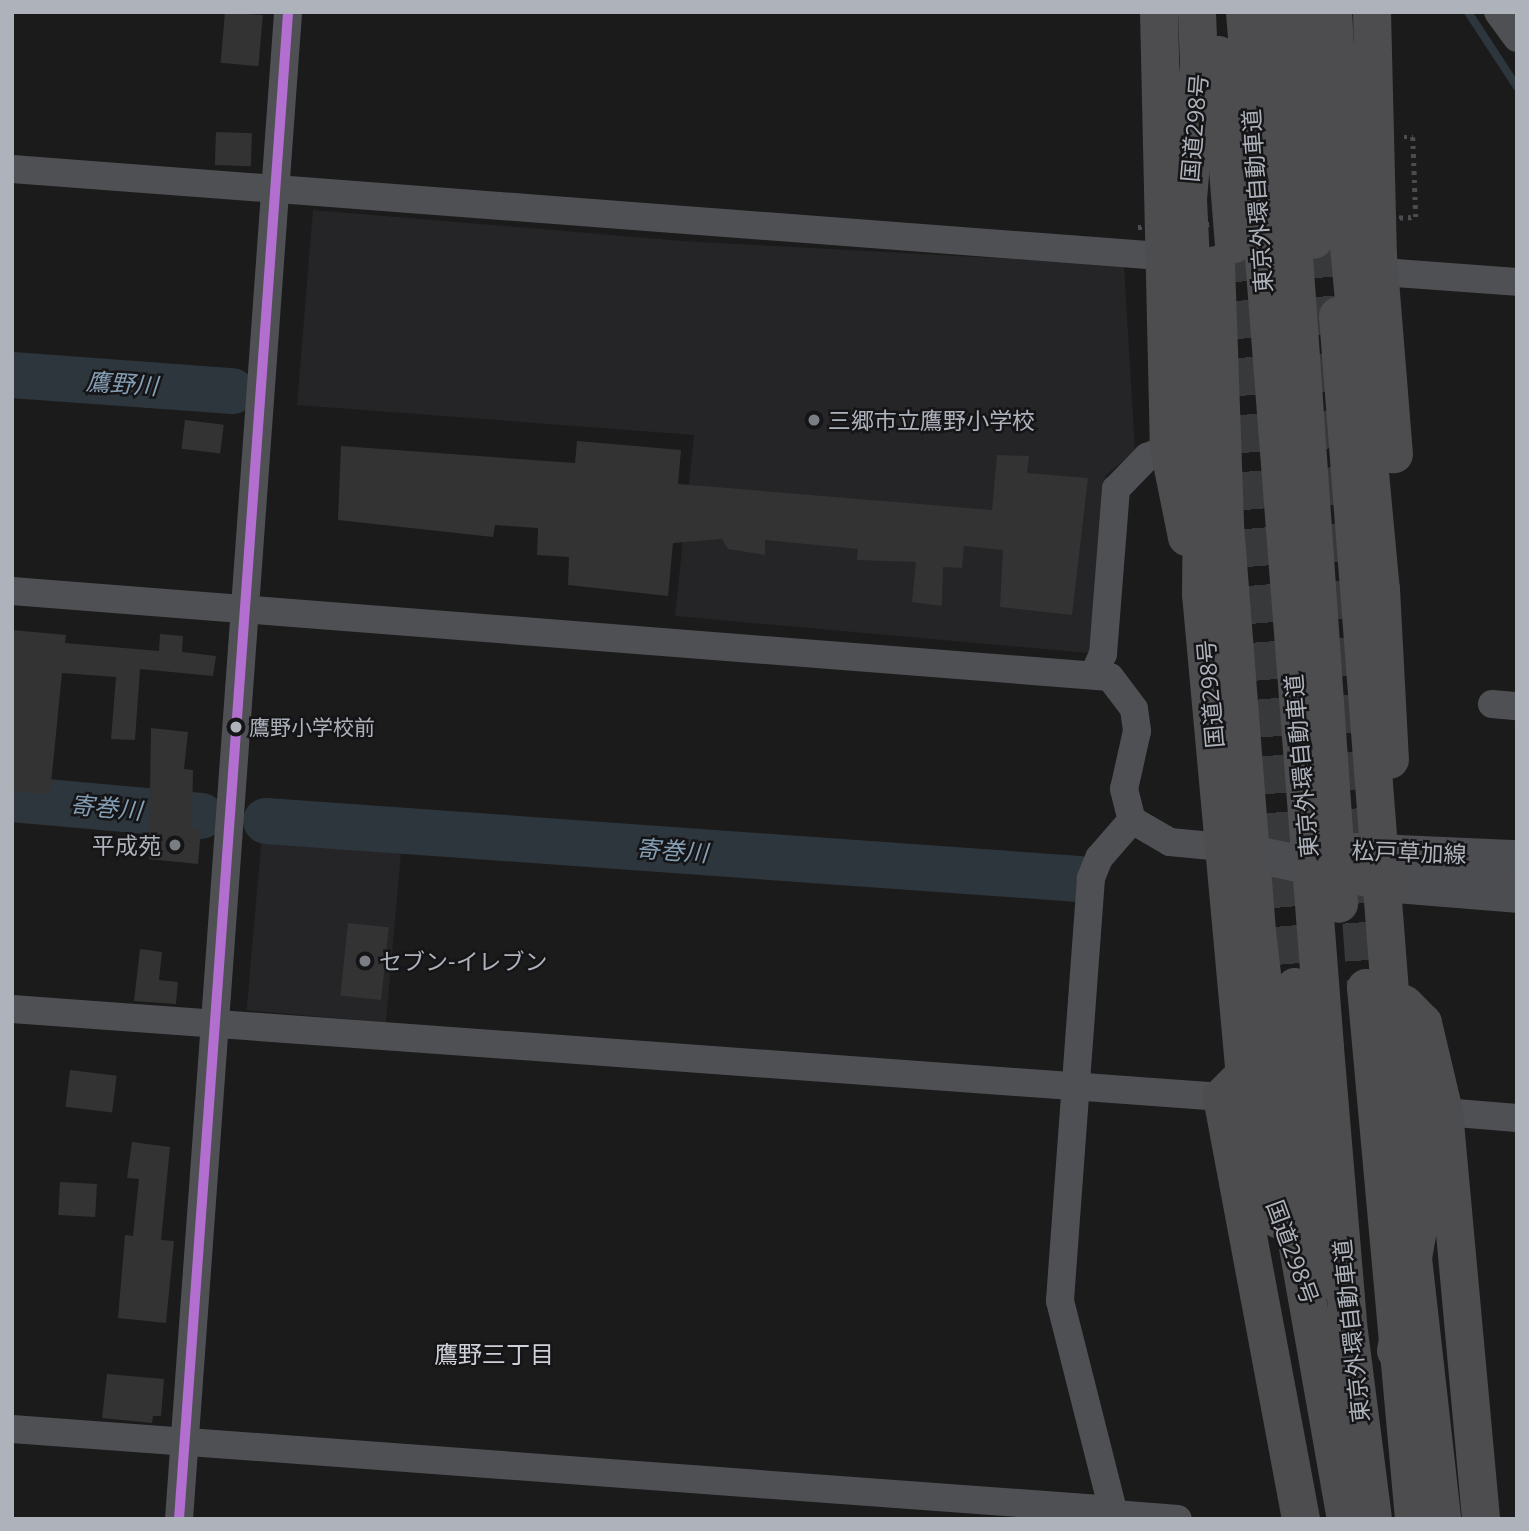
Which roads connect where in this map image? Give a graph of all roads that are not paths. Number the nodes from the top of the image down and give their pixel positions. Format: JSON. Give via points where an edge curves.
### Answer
{"nodes":[{"id":1,"x":288,"y":12,"type":"edge"},
{"id":2,"x":1159,"y":12,"type":"edge"},
{"id":3,"x":1197,"y":12,"type":"edge"},
{"id":4,"x":1215,"y":12,"type":"edge"},
{"id":5,"x":1245,"y":12,"type":"edge"},
{"id":6,"x":1277,"y":12,"type":"edge"},
{"id":7,"x":1302,"y":12,"type":"edge"},
{"id":8,"x":1334,"y":12,"type":"edge"},
{"id":9,"x":1372,"y":12,"type":"edge"},
{"id":10,"x":1498,"y":12,"type":"edge"},
{"id":11,"x":1517,"y":38,"type":"edge"},
{"id":12,"x":1199,"y":63,"type":"junction"},
{"id":13,"x":12,"y":169,"type":"edge"},
{"id":14,"x":1343,"y":182,"type":"junction"},
{"id":15,"x":278,"y":190,"type":"junction"},
{"id":16,"x":1314,"y":240,"type":"tunnel mouth"},
{"id":17,"x":1225,"y":255,"type":"junction"},
{"id":18,"x":1161,"y":256,"type":"junction"},
{"id":19,"x":1382,"y":272,"type":"junction"},
{"id":20,"x":1517,"y":282,"type":"edge"},
{"id":21,"x":1169,"y":448,"type":"junction"},
{"id":22,"x":1374,"y":514,"type":"junction"},
{"id":23,"x":12,"y":591,"type":"edge"},
{"id":24,"x":1201,"y":594,"type":"junction"},
{"id":25,"x":248,"y":610,"type":"junction"},
{"id":26,"x":1094,"y":674,"type":"junction"},
{"id":27,"x":1132,"y":820,"type":"junction"},
{"id":28,"x":1222,"y":847,"type":"junction"},
{"id":29,"x":1517,"y":858,"type":"edge"},
{"id":30,"x":1396,"y":867,"type":"junction"},
{"id":31,"x":1517,"y":894,"type":"edge"},
{"id":32,"x":1295,"y":987,"type":"tunnel mouth"},
{"id":33,"x":1366,"y":988,"type":"tunnel mouth"},
{"id":34,"x":1404,"y":1004,"type":"junction"},
{"id":35,"x":12,"y":1009,"type":"edge"},
{"id":36,"x":215,"y":1024,"type":"junction"},
{"id":37,"x":1233,"y":1085,"type":"junction"},
{"id":38,"x":1077,"y":1088,"type":"junction"},
{"id":39,"x":1444,"y":1112,"type":"junction"},
{"id":40,"x":1517,"y":1118,"type":"edge"},
{"id":41,"x":1396,"y":1351,"type":"junction"},
{"id":42,"x":1335,"y":1361,"type":"junction"},
{"id":43,"x":12,"y":1429,"type":"edge"},
{"id":44,"x":185,"y":1442,"type":"junction"},
{"id":45,"x":1118,"y":1514,"type":"edge"},
{"id":46,"x":1293,"y":1517,"type":"edge"},
{"id":47,"x":179,"y":1519,"type":"edge"},
{"id":48,"x":1178,"y":1519,"type":"edge"},
{"id":49,"x":1348,"y":1519,"type":"edge"},
{"id":50,"x":1373,"y":1519,"type":"edge"},
{"id":51,"x":1396,"y":1519,"type":"edge"},
{"id":52,"x":1414,"y":1519,"type":"edge"},
{"id":53,"x":1442,"y":1519,"type":"edge"},
{"id":54,"x":1481,"y":1519,"type":"edge"}],
"edges":[{"from":1,"to":15,"type":"street"},
{"from":2,"to":18,"type":"highway"},
{"from":3,"to":12,"type":"highway","name":"国道298号"},
{"from":4,"to":17,"type":"highway","name":"国道298号"},
{"from":5,"to":50,"type":"highway","name":"東京外環自動車道","bridge":true,"via":[[1265,332],[1332,1131]]},
{"from":6,"to":51,"type":"highway","name":"東京外環自動車道","bridge":true,"via":[[1371,1322]]},
{"from":7,"to":16,"type":"highway"},
{"from":8,"to":14,"type":"highway"},
{"from":9,"to":19,"type":"highway"},
{"from":10,"to":11,"type":"street"},
{"from":12,"to":17,"type":"highway"},
{"from":12,"to":24,"type":"highway","name":"国道298号","via":[[1188,200],[1202,484]]},
{"from":13,"to":15,"type":"street"},
{"from":14,"to":22,"type":"highway"},
{"from":14,"to":53,"type":"highway","bridge":true,"via":[[1338,316],[1405,1187]]},
{"from":15,"to":18,"type":"street"},
{"from":15,"to":25,"type":"street"},
{"from":17,"to":49,"type":"highway","bridge":true,"via":[[1225,525],[1257,932],[1287,1185]]},
{"from":18,"to":21,"type":"highway"},
{"from":19,"to":20,"type":"street"},
{"from":19,"to":22,"type":"highway","via":[[1395,481],[1394,496]]},
{"from":21,"to":24,"type":"highway"},
{"from":21,"to":26,"type":"street","via":[[1147,457],[1116,489],[1103,654]]},
{"from":22,"to":30,"type":"highway"},
{"from":23,"to":25,"type":"street"},
{"from":24,"to":28,"type":"highway","name":"国道298号"},
{"from":25,"to":26,"type":"street"},
{"from":25,"to":36,"type":"street"},
{"from":26,"to":27,"type":"street","via":[[1110,677],[1134,709],[1137,731],[1124,789]]},
{"from":27,"to":28,"type":"street","via":[[1170,842]]},
{"from":27,"to":38,"type":"street","via":[[1099,858],[1091,878]]},
{"from":28,"to":30,"type":"main road","name":"松戸草加線"},
{"from":28,"to":37,"type":"highway","name":"国道298号"},
{"from":29,"to":30,"type":"main road","name":"松戸草加線"},
{"from":30,"to":31,"type":"main road","name":"松戸草加線"},
{"from":30,"to":34,"type":"highway"},
{"from":32,"to":42,"type":"highway","name":"国道298号"},
{"from":33,"to":41,"type":"highway"},
{"from":34,"to":39,"type":"highway","via":[[1423,1023]]},
{"from":34,"to":41,"type":"highway","via":[[1426,1185]]},
{"from":35,"to":36,"type":"street"},
{"from":36,"to":38,"type":"street"},
{"from":36,"to":44,"type":"street"},
{"from":37,"to":38,"type":"street"},
{"from":37,"to":42,"type":"highway","name":"国道298号","via":[[1275,1210]]},
{"from":37,"to":46,"type":"highway"},
{"from":38,"to":45,"type":"street","via":[[1060,1301]]},
{"from":39,"to":40,"type":"street"},
{"from":39,"to":54,"type":"highway"},
{"from":41,"to":52,"type":"highway"},
{"from":42,"to":49,"type":"highway","name":"国道298号"},
{"from":43,"to":44,"type":"street"},
{"from":44,"to":45,"type":"street"},
{"from":44,"to":47,"type":"street"},
{"from":45,"to":48,"type":"street"}]}
